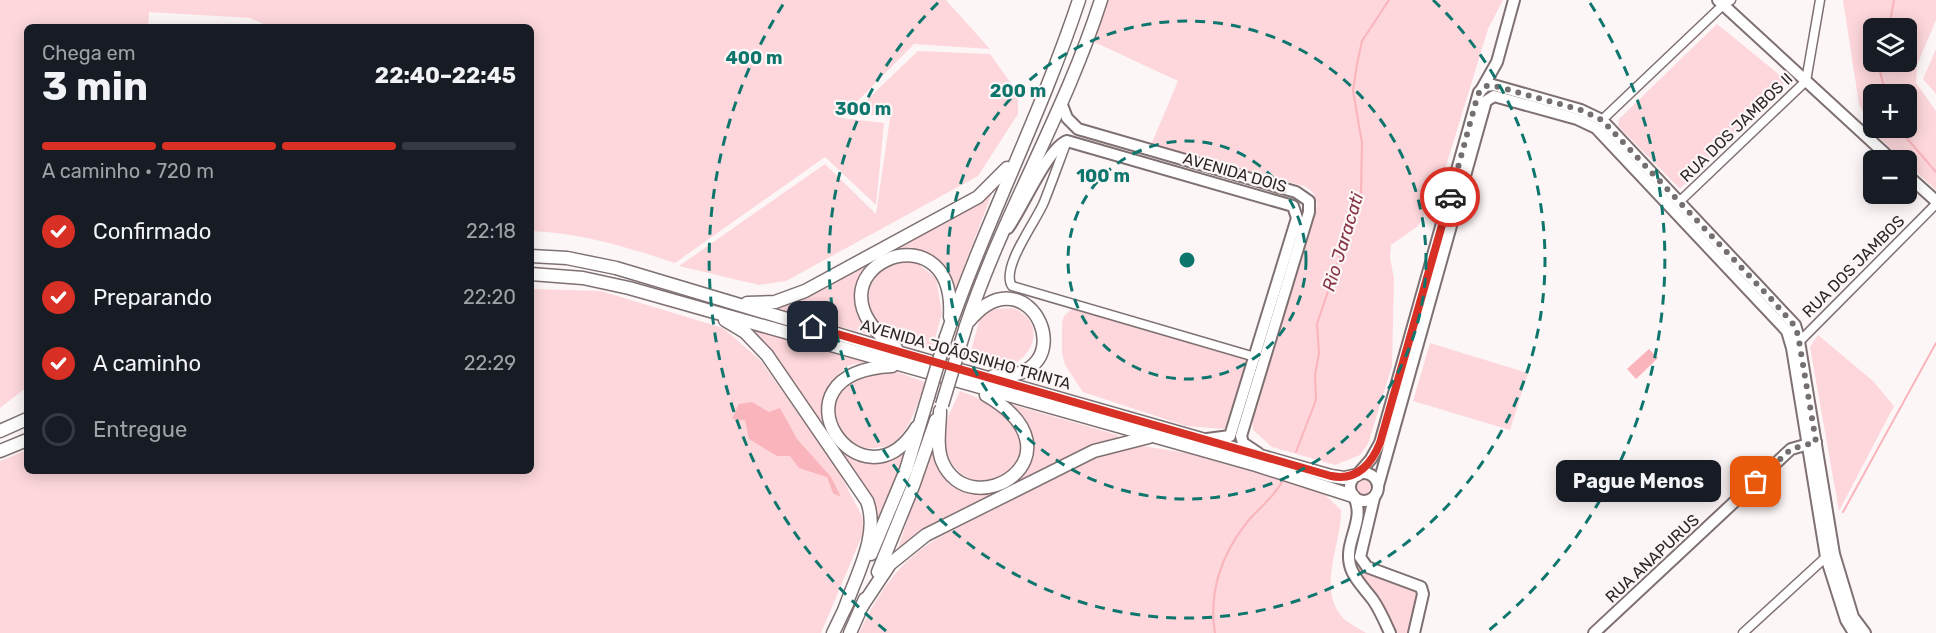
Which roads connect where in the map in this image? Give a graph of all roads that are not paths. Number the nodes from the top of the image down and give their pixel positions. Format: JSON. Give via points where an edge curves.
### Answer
{"nodes":[{"id":1,"x":1079,"y":0,"type":"edge"},
{"id":2,"x":1101,"y":0,"type":"edge"},
{"id":3,"x":1514,"y":0,"type":"edge"},
{"id":4,"x":1820,"y":0,"type":"edge"},
{"id":5,"x":1724,"y":2,"type":"edge"},
{"id":6,"x":1806,"y":81,"type":"junction"},
{"id":7,"x":1483,"y":97,"type":"junction"},
{"id":8,"x":1062,"y":105,"type":"junction"},
{"id":9,"x":1602,"y":120,"type":"junction"},
{"id":10,"x":1066,"y":141,"type":"junction"},
{"id":11,"x":1043,"y":146,"type":"junction"},
{"id":12,"x":1020,"y":150,"type":"junction"},
{"id":13,"x":1881,"y":150,"type":"edge"},
{"id":14,"x":1044,"y":165,"type":"junction"},
{"id":15,"x":1206,"y":166,"type":"junction"},
{"id":16,"x":1202,"y":178,"type":"junction"},
{"id":17,"x":1917,"y":185,"type":"edge"},
{"id":18,"x":1679,"y":202,"type":"junction"},
{"id":19,"x":1936,"y":203,"type":"edge"},
{"id":20,"x":996,"y":246,"type":"junction"},
{"id":21,"x":534,"y":256,"type":"edge"},
{"id":22,"x":534,"y":274,"type":"edge"},
{"id":23,"x":722,"y":300,"type":"junction"},
{"id":24,"x":705,"y":309,"type":"junction"},
{"id":25,"x":966,"y":326,"type":"junction"},
{"id":26,"x":947,"y":333,"type":"junction"},
{"id":27,"x":1796,"y":345,"type":"junction"},
{"id":28,"x":1255,"y":357,"type":"junction"},
{"id":29,"x":902,"y":360,"type":"junction"},
{"id":30,"x":968,"y":373,"type":"junction"},
{"id":31,"x":972,"y":387,"type":"junction"},
{"id":32,"x":928,"y":399,"type":"junction"},
{"id":33,"x":941,"y":408,"type":"junction"},
{"id":34,"x":24,"y":420,"type":"edge"},
{"id":35,"x":0,"y":431,"type":"edge"},
{"id":36,"x":1154,"y":437,"type":"junction"},
{"id":37,"x":1203,"y":440,"type":"junction"},
{"id":38,"x":24,"y":441,"type":"edge"},
{"id":39,"x":1811,"y":442,"type":"junction"},
{"id":40,"x":0,"y":451,"type":"edge"},
{"id":41,"x":1264,"y":457,"type":"junction"},
{"id":42,"x":1357,"y":475,"type":"junction"},
{"id":43,"x":1378,"y":486,"type":"junction"},
{"id":44,"x":1353,"y":497,"type":"junction"},
{"id":45,"x":1374,"y":498,"type":"junction"},
{"id":46,"x":1826,"y":557,"type":"junction"},
{"id":47,"x":862,"y":606,"type":"junction"},
{"id":48,"x":845,"y":608,"type":"junction"},
{"id":49,"x":833,"y":633,"type":"edge"},
{"id":50,"x":850,"y":633,"type":"edge"},
{"id":51,"x":1390,"y":633,"type":"edge"},
{"id":52,"x":1414,"y":633,"type":"edge"},
{"id":53,"x":1594,"y":633,"type":"edge"},
{"id":54,"x":1743,"y":633,"type":"edge"},
{"id":55,"x":1854,"y":633,"type":"edge"},
{"id":56,"x":1865,"y":633,"type":"edge"}],
"edges":[{"from":1,"to":12,"type":"main road"},
{"from":2,"to":8,"type":"main road"},
{"from":3,"to":7,"type":"main road"},
{"from":4,"to":6,"type":"street","name":"RUA DOS JAMBOS II"},
{"from":5,"to":6,"type":"main road"},
{"from":5,"to":9,"type":"street"},
{"from":6,"to":13,"type":"main road"},
{"from":6,"to":18,"type":"street","name":"RUA DOS JAMBOS II"},
{"from":7,"to":9,"type":"main road","via":[[1486,86],[1495,86],[1581,110]]},
{"from":7,"to":27,"type":"main road","via":[[1494,96],[1596,128],[1784,326]]},
{"from":7,"to":42,"type":"main road","via":[[1380,443]]},
{"from":7,"to":43,"type":"main road"},
{"from":8,"to":11,"type":"main road"},
{"from":8,"to":15,"type":"main road","name":"AVENIDA DOIS","via":[[1067,118],[1078,129]]},
{"from":9,"to":18,"type":"main road"},
{"from":10,"to":14,"type":"main road","via":[[1056,147]]},
{"from":10,"to":16,"type":"main road","name":"AVENIDA DOIS"},
{"from":10,"to":28,"type":"street","via":[[1043,206],[1025,236],[1009,276],[1014,288]]},
{"from":11,"to":14,"type":"main road"},
{"from":11,"to":20,"type":"main road"},
{"from":12,"to":23,"type":"main road","via":[[1002,175],[978,197],[805,291],[775,302]]},
{"from":12,"to":26,"type":"main road"},
{"from":14,"to":20,"type":"main road","via":[[1021,210]]},
{"from":15,"to":16,"type":"main road"},
{"from":15,"to":41,"type":"main road","name":"AVENIDA DOIS","via":[[1296,192],[1310,204],[1241,436],[1243,443]]},
{"from":16,"to":28,"type":"main road","name":"AVENIDA DOIS","via":[[1287,202],[1297,212]]},
{"from":17,"to":19,"type":"main road"},
{"from":18,"to":27,"type":"main road","via":[[1794,325]]},
{"from":19,"to":27,"type":"street","name":"RUA DOS JAMBOS"},
{"from":20,"to":25,"type":"main road"},
{"from":21,"to":23,"type":"main road","name":"AVENIDA JOÃOSINHO TRINTA","via":[[616,268]]},
{"from":22,"to":24,"type":"main road","name":"AVENIDA JOÃOSINHO TRINTA","via":[[609,283]]},
{"from":23,"to":29,"type":"main road","name":"AVENIDA JOÃOSINHO TRINTA"},
{"from":24,"to":29,"type":"main road","name":"AVENIDA JOÃOSINHO TRINTA"},
{"from":24,"to":48,"type":"main road","via":[[740,328],[758,345],[867,501],[870,538]]},
{"from":25,"to":30,"type":"main road","via":[[988,304],[1010,299],[1026,303],[1035,311],[1045,334],[1039,356],[1022,371],[1002,376]]},
{"from":25,"to":33,"type":"main road","bridge":true},
{"from":26,"to":29,"type":"main road","via":[[949,292],[936,268],[912,255],[881,262],[865,280],[862,312]]},
{"from":26,"to":32,"type":"main road","bridge":true},
{"from":27,"to":39,"type":"main road"},
{"from":28,"to":37,"type":"main road","name":"AVENIDA DOIS","via":[[1230,436]]},
{"from":29,"to":30,"type":"main road","name":"AVENIDA JOÃOSINHO TRINTA"},
{"from":29,"to":31,"type":"main road","name":"AVENIDA JOÃOSINHO TRINTA"},
{"from":29,"to":32,"type":"main road","via":[[856,372],[838,384],[829,406],[834,434],[857,454],[884,455],[913,434]]},
{"from":30,"to":37,"type":"main road","name":"AVENIDA JOÃOSINHO TRINTA"},
{"from":31,"to":33,"type":"main road","via":[[1009,411],[1023,428],[1027,442],[1024,462],[1009,480],[998,486],[978,488],[962,483],[948,471],[940,454]]},
{"from":31,"to":36,"type":"main road","name":"AVENIDA JOÃOSINHO TRINTA"},
{"from":32,"to":48,"type":"main road","via":[[893,505]]},
{"from":33,"to":47,"type":"main road","via":[[891,543]]},
{"from":34,"to":35,"type":"main road"},
{"from":36,"to":44,"type":"main road","name":"AVENIDA JOÃOSINHO TRINTA"},
{"from":36,"to":47,"type":"main road","via":[[1094,451],[926,535],[890,564]]},
{"from":37,"to":41,"type":"main road","name":"AVENIDA JOÃOSINHO TRINTA"},
{"from":38,"to":40,"type":"main road"},
{"from":39,"to":46,"type":"main road"},
{"from":39,"to":53,"type":"main road","name":"RUA ANAPURUS","via":[[1791,449]]},
{"from":39,"to":56,"type":"main road","via":[[1834,554],[1853,617]]},
{"from":41,"to":42,"type":"main road","name":"AVENIDA JOÃOSINHO TRINTA","via":[[1338,477]]},
{"from":42,"to":43,"type":"main road","via":[[1372,476]]},
{"from":42,"to":44,"type":"main road","via":[[1350,485]]},
{"from":43,"to":45,"type":"main road"},
{"from":44,"to":45,"type":"main road","via":[[1365,501]]},
{"from":44,"to":51,"type":"main road","via":[[1358,515],[1350,564]]},
{"from":45,"to":52,"type":"main road","via":[[1360,557],[1367,567],[1421,587],[1423,594]]},
{"from":46,"to":54,"type":"street"},
{"from":46,"to":55,"type":"main road","via":[[1843,613]]},
{"from":47,"to":50,"type":"main road"},
{"from":48,"to":49,"type":"main road"}]}
